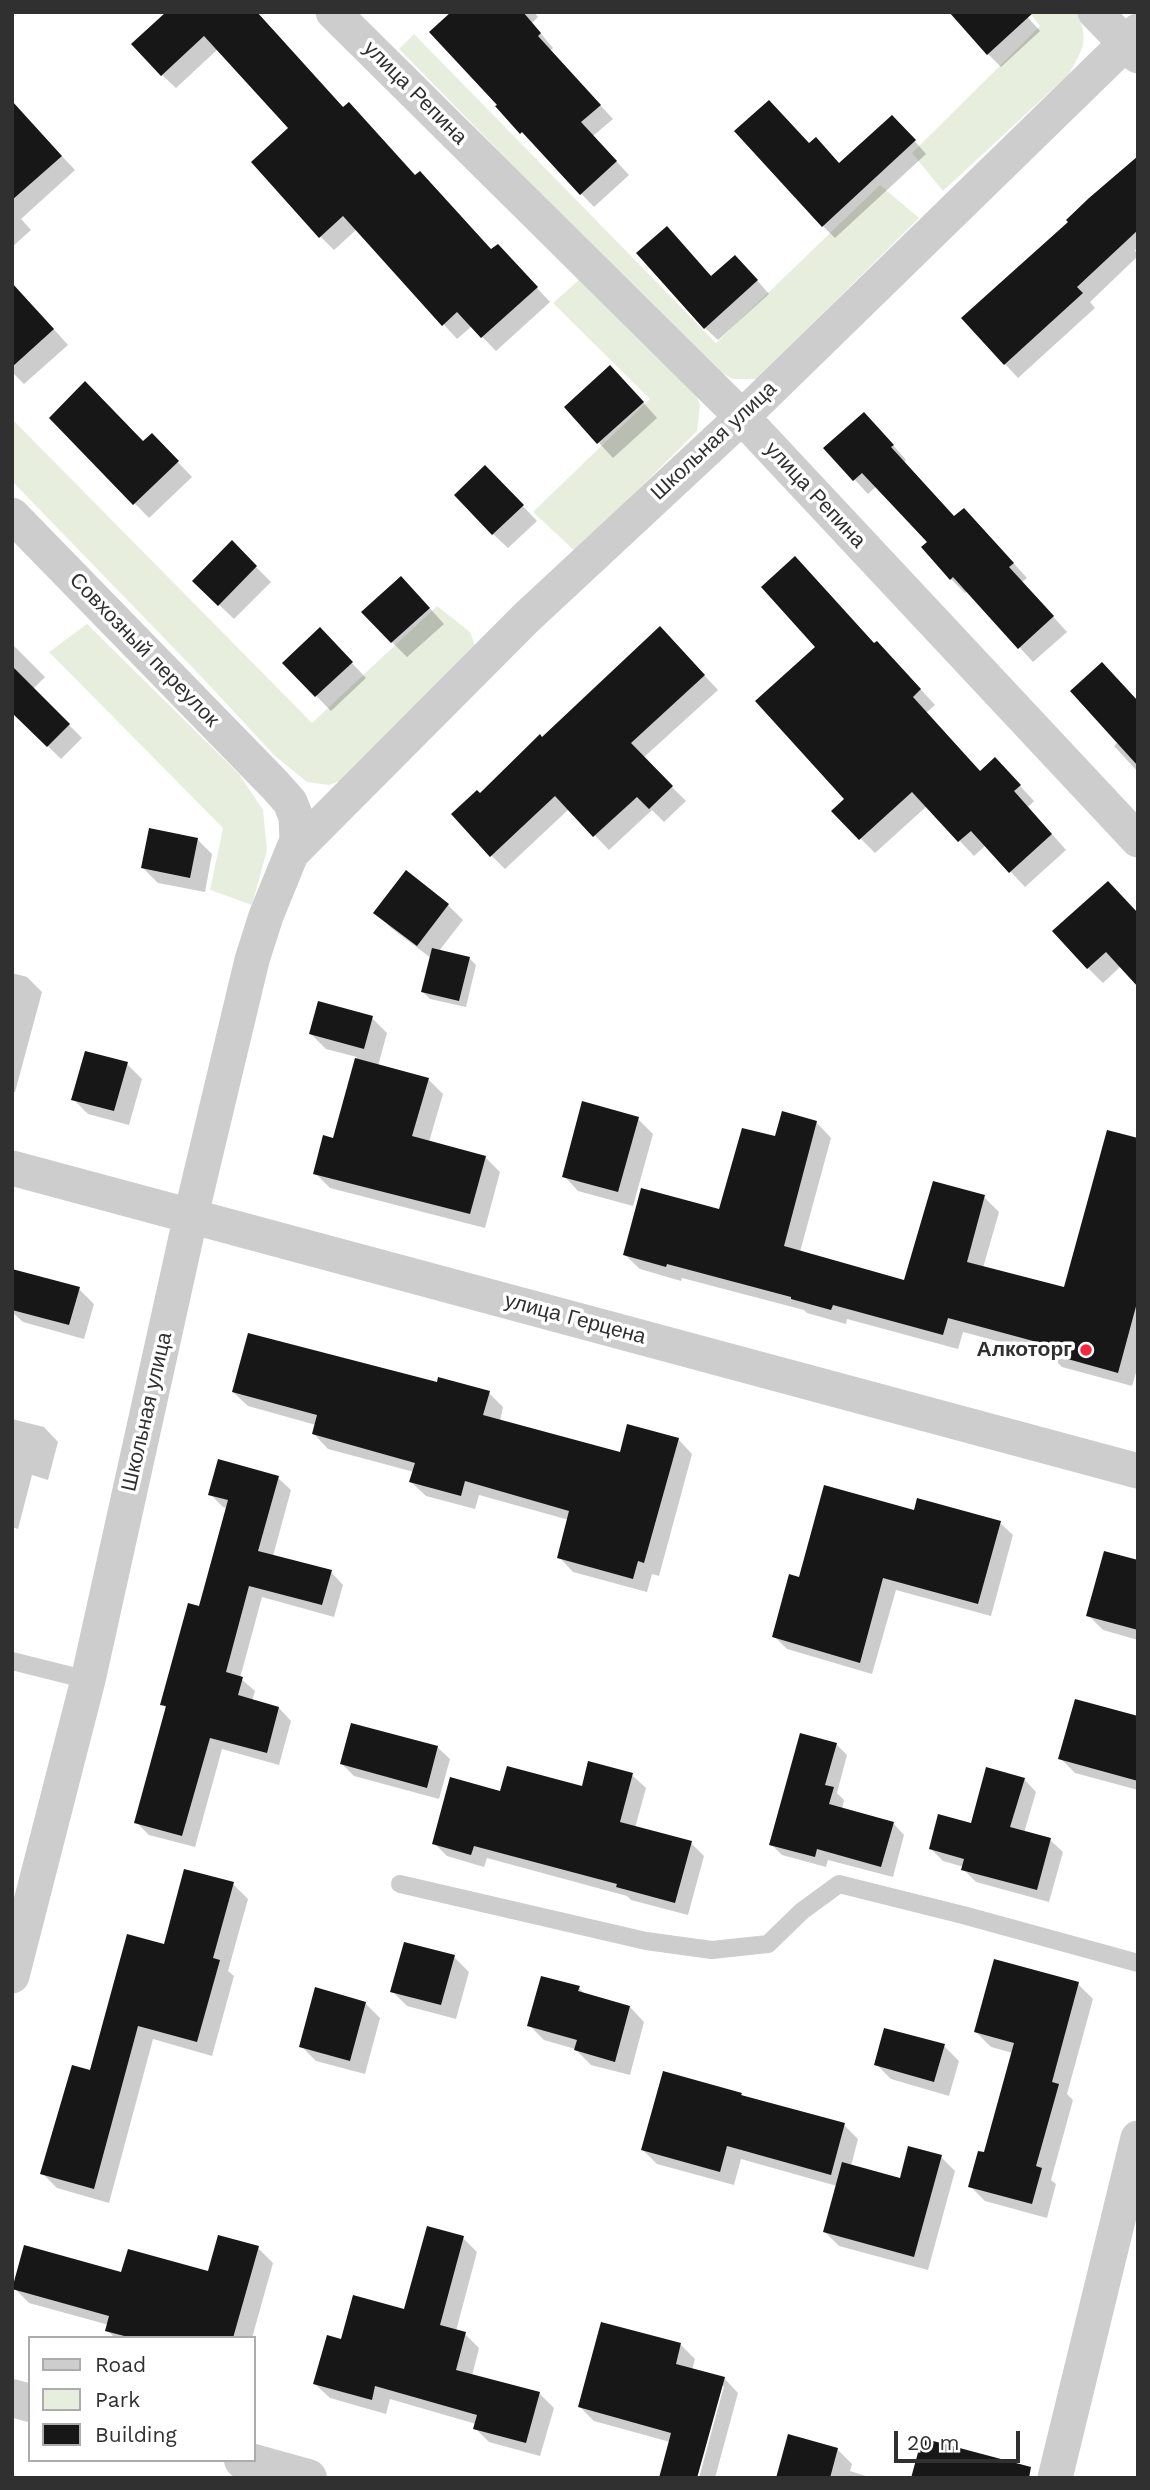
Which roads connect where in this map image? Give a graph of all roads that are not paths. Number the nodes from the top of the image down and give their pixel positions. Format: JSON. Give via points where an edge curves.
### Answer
{"nodes":[{"id":1,"x":333,"y":12,"type":"edge"},
{"id":2,"x":1095,"y":12,"type":"edge"},
{"id":3,"x":1134,"y":44,"type":"edge"},
{"id":4,"x":742,"y":416,"type":"junction"},
{"id":5,"x":12,"y":515,"type":"edge"},
{"id":6,"x":275,"y":785,"type":"joint"},
{"id":7,"x":1138,"y":840,"type":"edge"},
{"id":8,"x":292,"y":853,"type":"junction"},
{"id":9,"x":12,"y":1168,"type":"edge"},
{"id":10,"x":191,"y":1215,"type":"junction"},
{"id":11,"x":1138,"y":1471,"type":"edge"},
{"id":12,"x":12,"y":1661,"type":"edge"},
{"id":13,"x":88,"y":1680,"type":"junction"},
{"id":14,"x":400,"y":1884,"type":"dead end"},
{"id":15,"x":1138,"y":1963,"type":"edge"},
{"id":16,"x":12,"y":1976,"type":"edge"},
{"id":17,"x":1138,"y":2138,"type":"edge"},
{"id":18,"x":250,"y":2462,"type":"edge"},
{"id":19,"x":308,"y":2478,"type":"edge"},
{"id":20,"x":1055,"y":2478,"type":"edge"}],
"edges":[{"from":1,"to":4,"type":"street","name":"улица Репина"},
{"from":2,"to":3,"type":"street"},
{"from":3,"to":4,"type":"street","name":"Школьная улица"},
{"from":4,"to":7,"type":"street","name":"улица Репина"},
{"from":4,"to":8,"type":"street","name":"Школьная улица","via":[[526,618]]},
{"from":5,"to":6,"type":"street","name":"Совхозный переулок"},
{"from":6,"to":8,"type":"street","name":"Школьная улица","via":[[296,817],[297,840]]},
{"from":8,"to":10,"type":"street","name":"Школьная улица","via":[[252,960]]},
{"from":9,"to":10,"type":"street","name":"улица Герцена"},
{"from":10,"to":11,"type":"street","name":"улица Герцена"},
{"from":10,"to":13,"type":"street","name":"Школьная улица"},
{"from":12,"to":13,"type":"lane"},
{"from":13,"to":16,"type":"street","name":"Школьная улица"},
{"from":14,"to":15,"type":"lane","via":[[646,1941],[712,1950],[768,1944],[839,1884]]},
{"from":17,"to":20,"type":"street"},
{"from":18,"to":19,"type":"street"}]}
